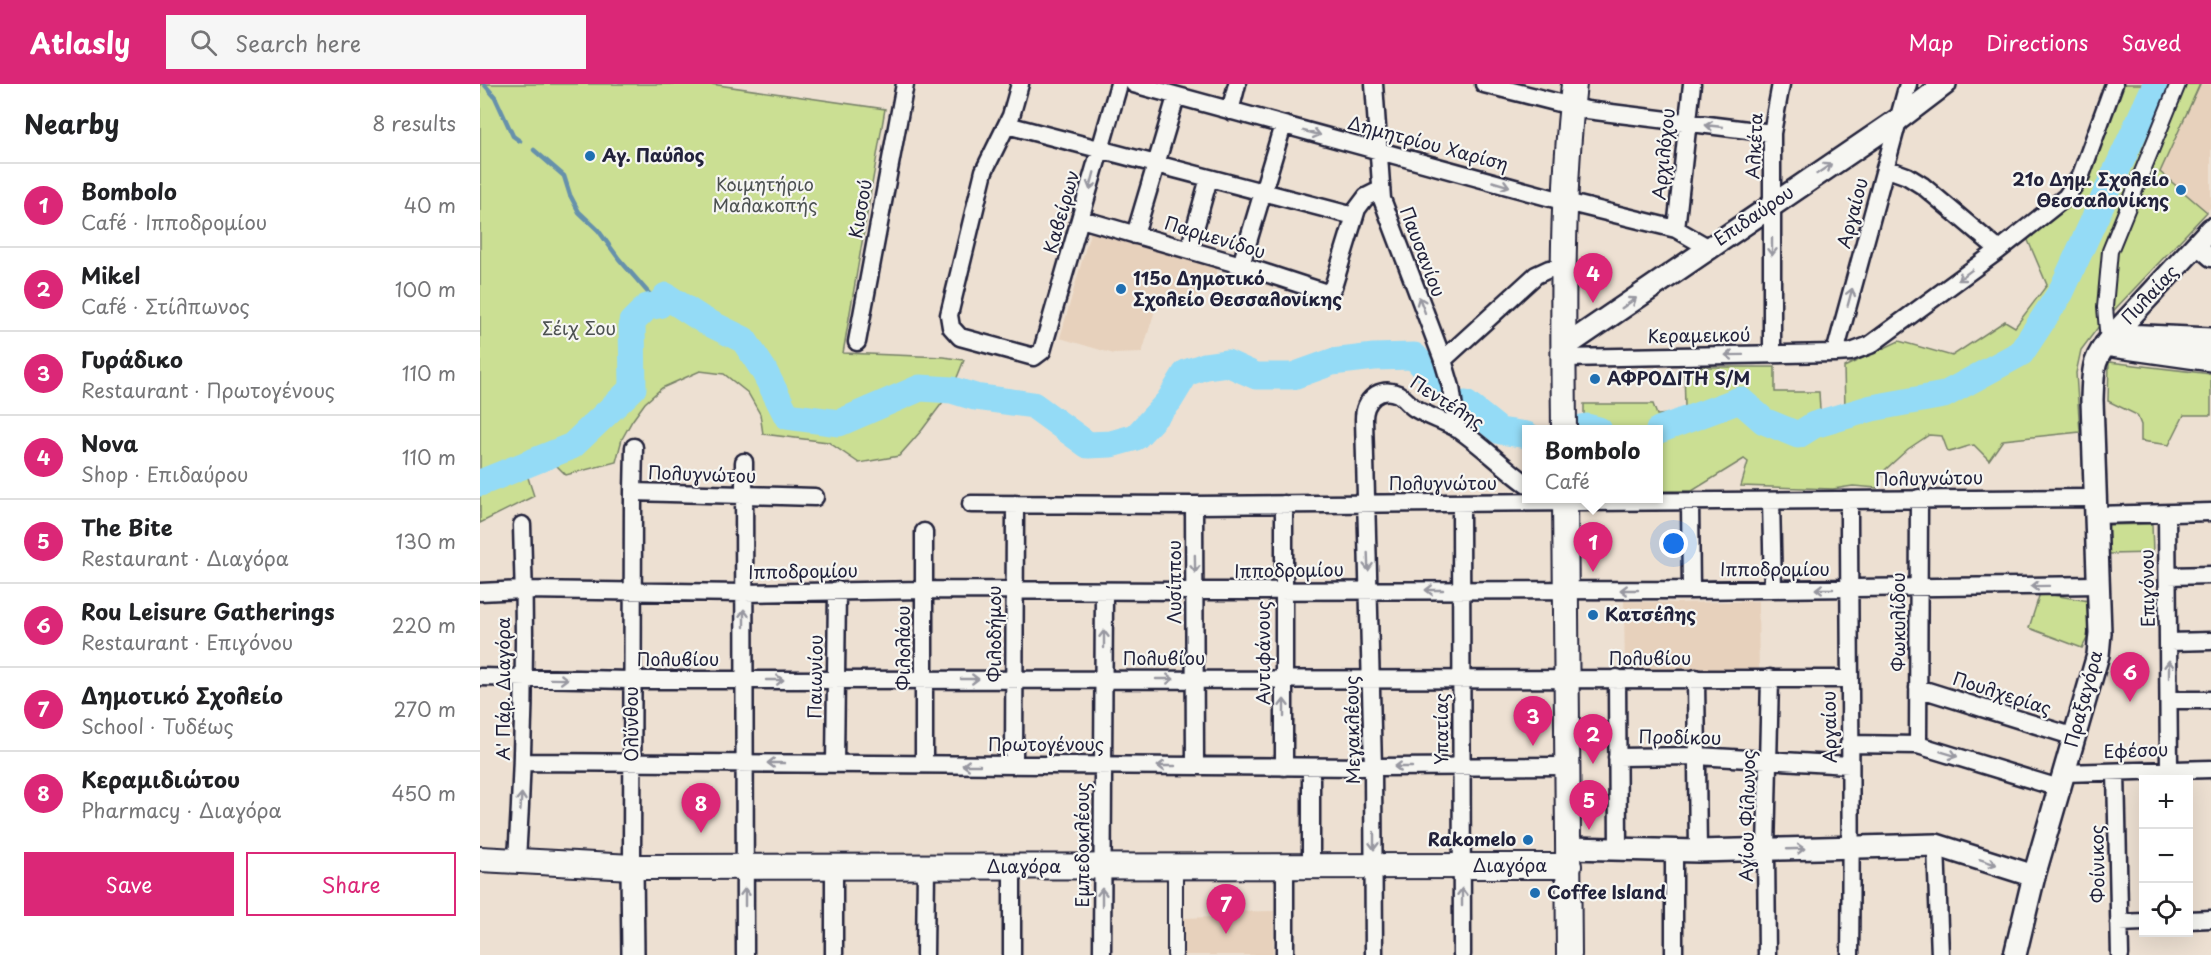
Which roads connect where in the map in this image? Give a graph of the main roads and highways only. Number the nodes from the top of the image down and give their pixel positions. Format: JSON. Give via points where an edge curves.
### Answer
{"nodes":[{"id":1,"x":1572,"y":96,"type":"edge"},
{"id":2,"x":1564,"y":425,"type":"edge"},
{"id":3,"x":1561,"y":503,"type":"edge"},
{"id":4,"x":1569,"y":857,"type":"junction"},
{"id":5,"x":480,"y":860,"type":"edge"},
{"id":6,"x":1569,"y":955,"type":"edge"}],
"edges":[{"from":1,"to":2,"type":"main road","via":[[1564,270]]},
{"from":3,"to":4,"type":"main road"},
{"from":4,"to":5,"type":"main road","name":"Διαγόρα","via":[[1462,866],[1374,867],[632,867]]},
{"from":4,"to":6,"type":"main road"}]}
